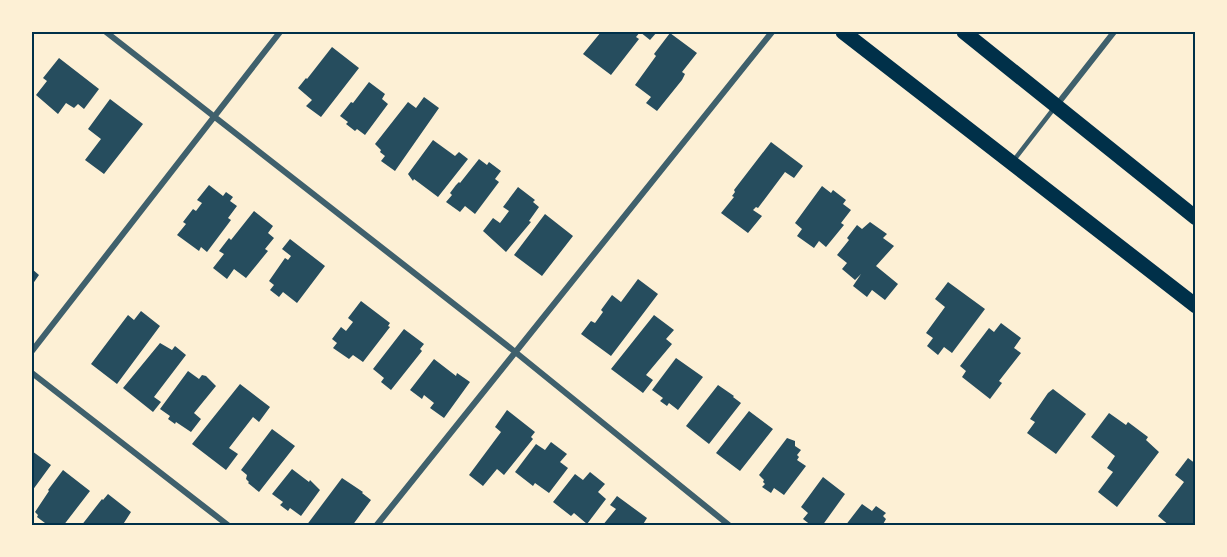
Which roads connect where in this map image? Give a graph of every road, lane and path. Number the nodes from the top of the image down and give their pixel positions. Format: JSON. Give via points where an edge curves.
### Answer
{"nodes":[{"id":1,"x":106,"y":32,"type":"edge"},
{"id":2,"x":280,"y":32,"type":"edge"},
{"id":3,"x":772,"y":32,"type":"edge"},
{"id":4,"x":843,"y":32,"type":"edge"},
{"id":5,"x":964,"y":32,"type":"edge"},
{"id":6,"x":1114,"y":32,"type":"edge"},
{"id":7,"x":1056,"y":107,"type":"junction"},
{"id":8,"x":214,"y":118,"type":"junction"},
{"id":9,"x":1012,"y":162,"type":"junction"},
{"id":10,"x":1196,"y":218,"type":"edge"},
{"id":11,"x":1196,"y":306,"type":"edge"},
{"id":12,"x":32,"y":351,"type":"edge"},
{"id":13,"x":514,"y":351,"type":"junction"},
{"id":14,"x":32,"y":374,"type":"edge"},
{"id":15,"x":229,"y":525,"type":"edge"},
{"id":16,"x":376,"y":525,"type":"edge"},
{"id":17,"x":730,"y":525,"type":"edge"}],
"edges":[{"from":1,"to":8,"type":"street"},
{"from":2,"to":8,"type":"street"},
{"from":3,"to":13,"type":"street"},
{"from":4,"to":9,"type":"main road"},
{"from":5,"to":7,"type":"main road"},
{"from":6,"to":7,"type":"street"},
{"from":7,"to":9,"type":"lane"},
{"from":7,"to":10,"type":"main road"},
{"from":8,"to":12,"type":"street"},
{"from":8,"to":13,"type":"street"},
{"from":9,"to":11,"type":"main road"},
{"from":13,"to":16,"type":"street"},
{"from":13,"to":17,"type":"street"},
{"from":14,"to":15,"type":"street"}]}
